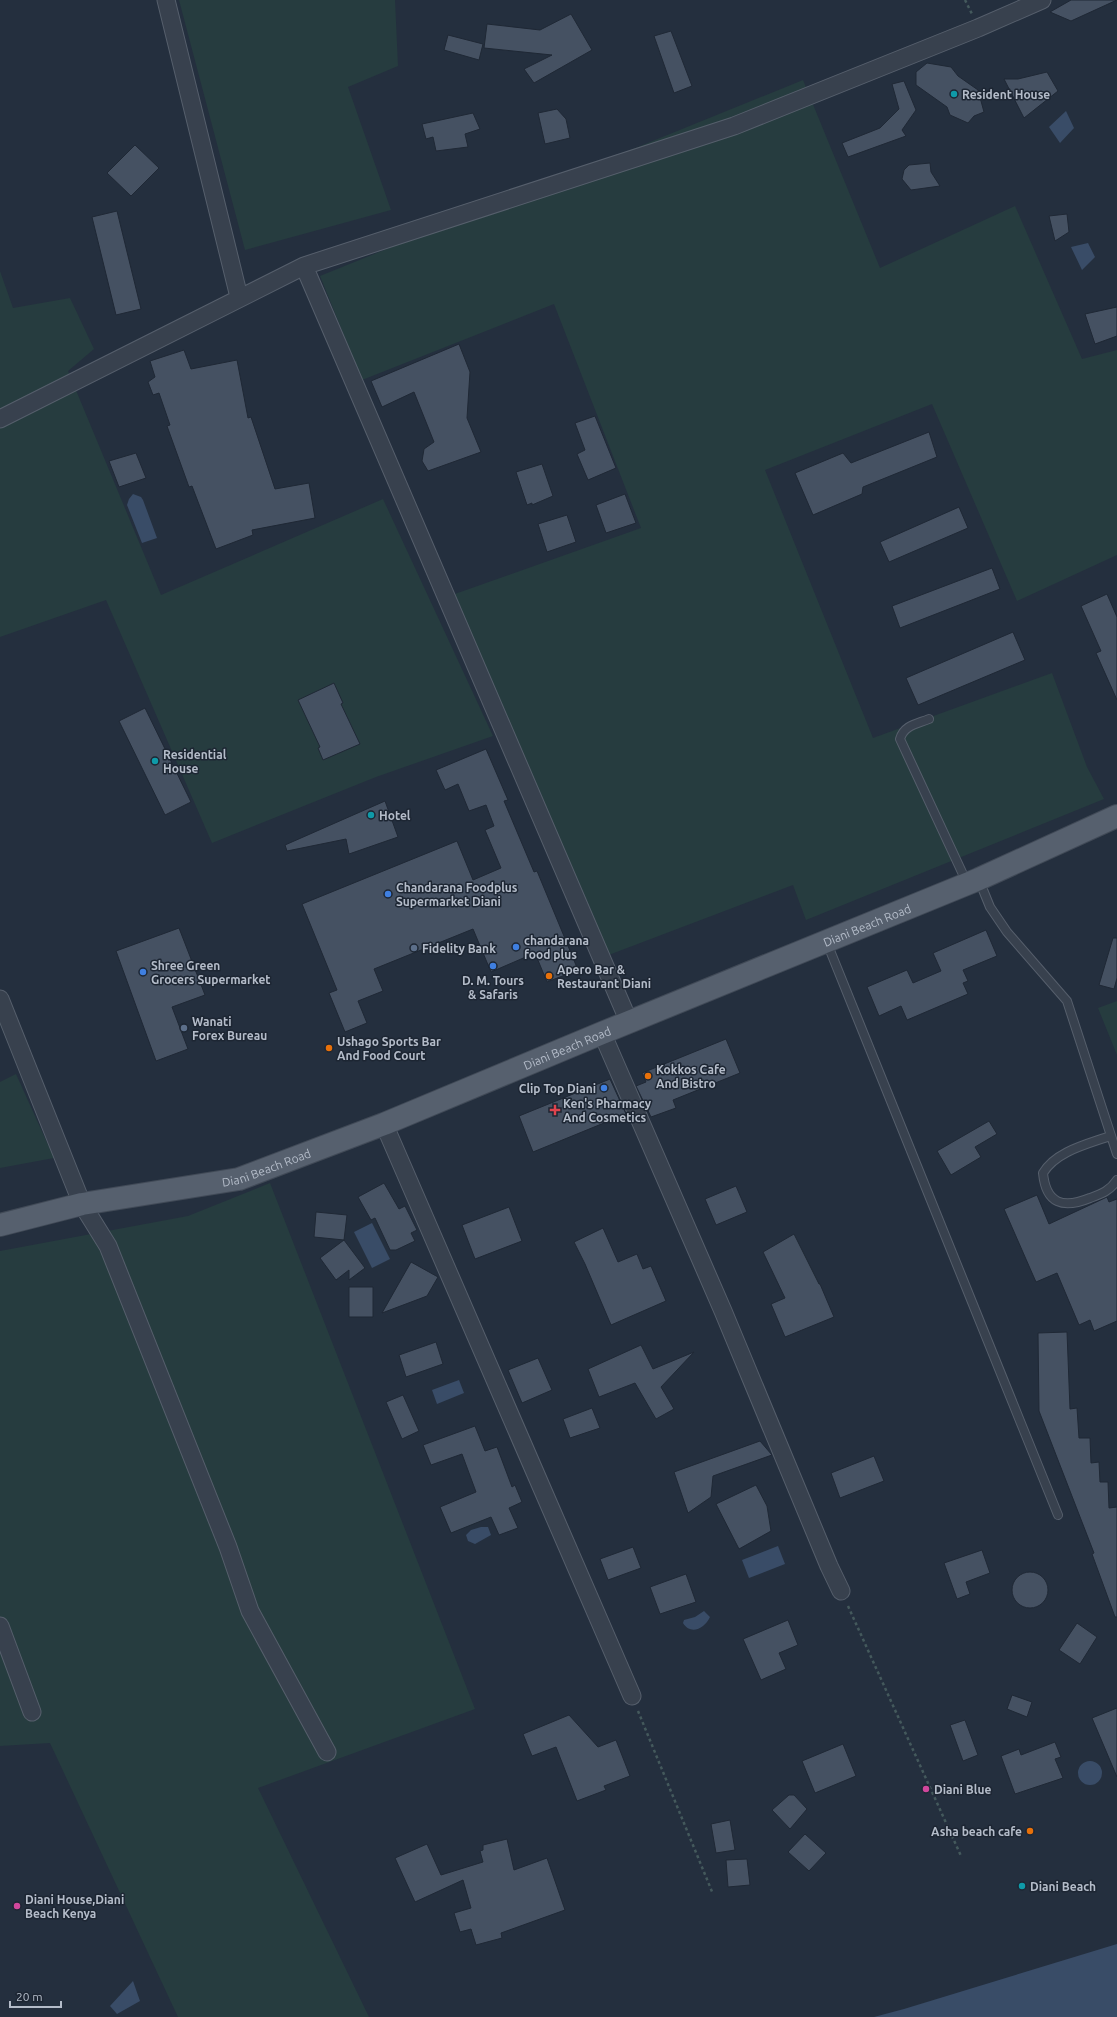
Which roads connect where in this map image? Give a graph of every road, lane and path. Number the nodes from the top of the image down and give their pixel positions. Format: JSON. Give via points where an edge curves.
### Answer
{"nodes":[{"id":1,"x":166,"y":0,"type":"edge"},
{"id":2,"x":1042,"y":0,"type":"edge"},
{"id":3,"x":304,"y":266,"type":"junction"},
{"id":4,"x":239,"y":297,"type":"junction"},
{"id":5,"x":0,"y":419,"type":"edge"},
{"id":6,"x":929,"y":719,"type":"dead end"},
{"id":7,"x":1117,"y":816,"type":"edge"},
{"id":8,"x":973,"y":882,"type":"junction"},
{"id":9,"x":827,"y":942,"type":"junction"},
{"id":10,"x":0,"y":999,"type":"edge"},
{"id":11,"x":630,"y":1022,"type":"junction"},
{"id":12,"x":602,"y":1033,"type":"junction"},
{"id":13,"x":384,"y":1124,"type":"junction"},
{"id":14,"x":1110,"y":1136,"type":"junction"},
{"id":15,"x":1117,"y":1154,"type":"edge"},
{"id":16,"x":1117,"y":1180,"type":"edge"},
{"id":17,"x":82,"y":1204,"type":"junction"},
{"id":18,"x":0,"y":1225,"type":"edge"},
{"id":19,"x":1058,"y":1515,"type":"dead end"},
{"id":20,"x":841,"y":1591,"type":"joint"},
{"id":21,"x":0,"y":1626,"type":"edge"},
{"id":22,"x":632,"y":1696,"type":"joint"},
{"id":23,"x":32,"y":1712,"type":"dead end"},
{"id":24,"x":327,"y":1752,"type":"dead end"},
{"id":25,"x":961,"y":1856,"type":"dead end"},
{"id":26,"x":713,"y":1894,"type":"dead end"}],
"edges":[{"from":1,"to":4,"type":"street"},
{"from":2,"to":3,"type":"street","via":[[734,126]]},
{"from":3,"to":4,"type":"street"},
{"from":3,"to":11,"type":"street"},
{"from":4,"to":5,"type":"street"},
{"from":6,"to":8,"type":"lane","via":[[906,727],[900,738]]},
{"from":7,"to":8,"type":"main road","name":"Diani Beach Road"},
{"from":8,"to":9,"type":"main road","name":"Diani Beach Road"},
{"from":8,"to":14,"type":"lane","via":[[1007,932],[1067,1002]]},
{"from":9,"to":11,"type":"main road","name":"Diani Beach Road"},
{"from":9,"to":19,"type":"lane"},
{"from":10,"to":17,"type":"street"},
{"from":11,"to":12,"type":"main road","name":"Diani Beach Road"},
{"from":12,"to":13,"type":"main road","name":"Diani Beach Road"},
{"from":12,"to":20,"type":"street","via":[[724,1311]]},
{"from":13,"to":17,"type":"main road","name":"Diani Beach Road","via":[[239,1179]]},
{"from":13,"to":22,"type":"street"},
{"from":14,"to":15,"type":"lane"},
{"from":14,"to":16,"type":"lane","via":[[1051,1162],[1043,1173],[1044,1186],[1057,1202],[1069,1205],[1107,1191]]},
{"from":17,"to":18,"type":"main road","name":"Diani Beach Road"},
{"from":17,"to":24,"type":"street","via":[[108,1246],[228,1547],[250,1610]]},
{"from":20,"to":25,"type":"path"},
{"from":21,"to":23,"type":"street"},
{"from":22,"to":26,"type":"path"}]}
